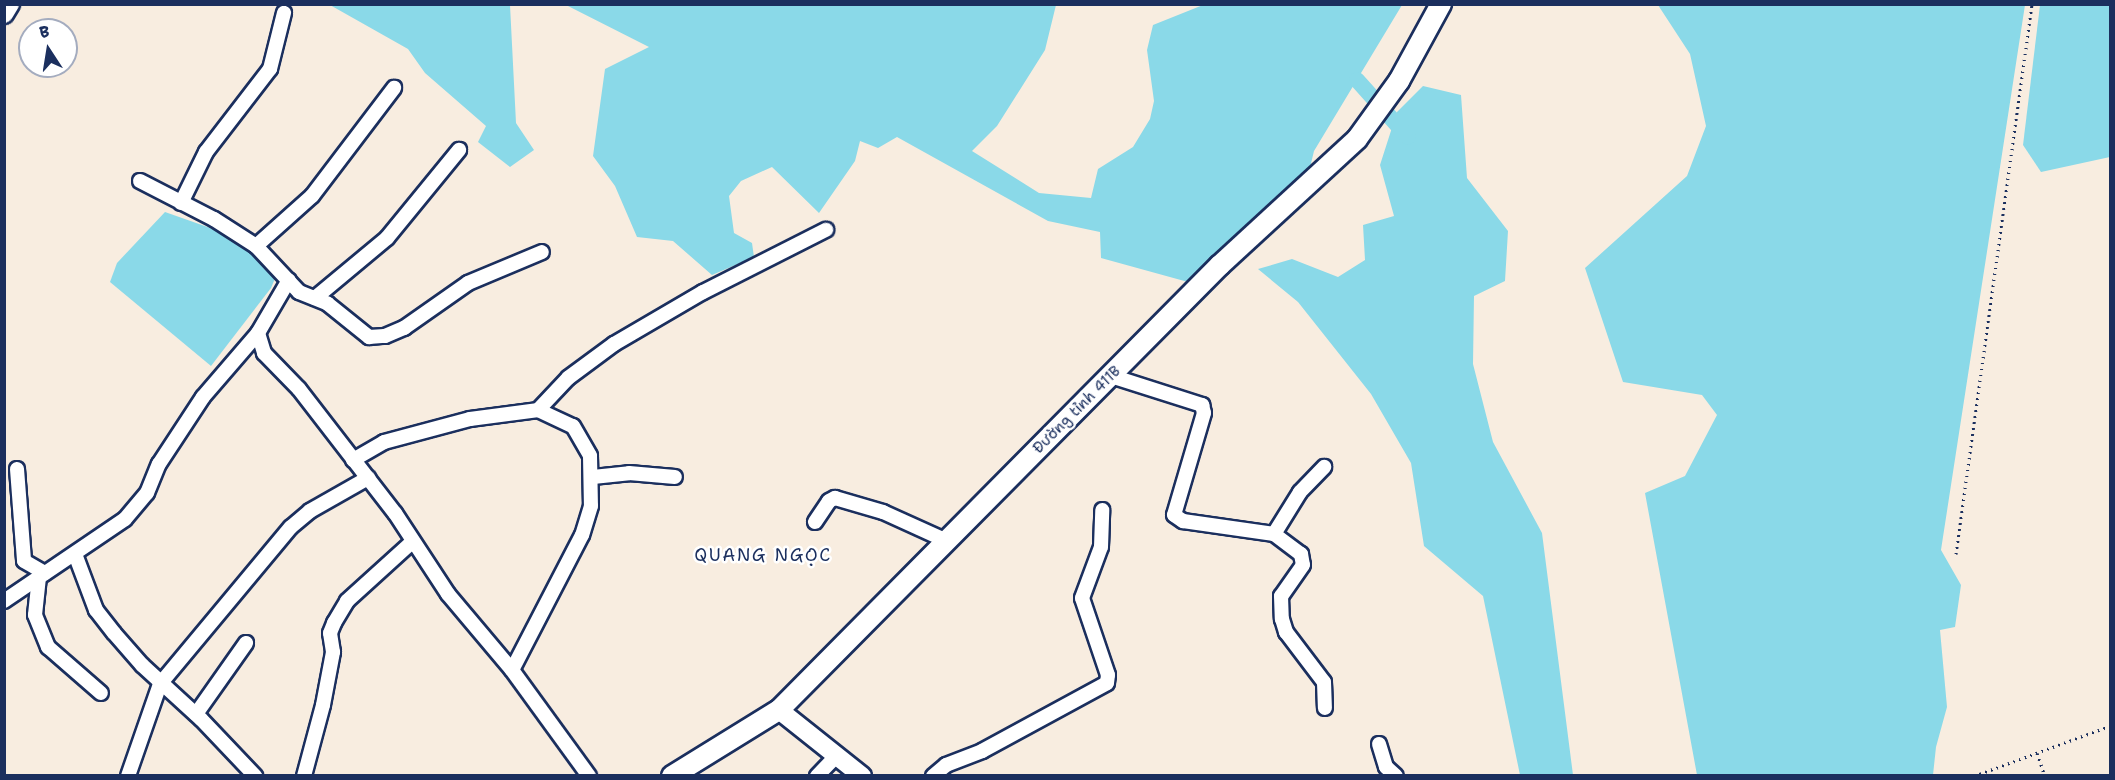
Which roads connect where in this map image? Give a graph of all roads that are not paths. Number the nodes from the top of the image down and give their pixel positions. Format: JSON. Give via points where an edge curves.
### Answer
{"nodes":[{"id":1,"x":10,"y":4,"type":"edge"},
{"id":2,"x":1441,"y":4,"type":"edge"},
{"id":3,"x":4,"y":14,"type":"edge"},
{"id":4,"x":284,"y":14,"type":"dead end"},
{"id":5,"x":394,"y":88,"type":"dead end"},
{"id":6,"x":459,"y":150,"type":"dead end"},
{"id":7,"x":140,"y":181,"type":"dead end"},
{"id":8,"x":181,"y":203,"type":"junction"},
{"id":9,"x":826,"y":230,"type":"dead end"},
{"id":10,"x":256,"y":246,"type":"junction"},
{"id":11,"x":542,"y":252,"type":"dead end"},
{"id":12,"x":289,"y":280,"type":"junction"},
{"id":13,"x":315,"y":298,"type":"junction"},
{"id":14,"x":258,"y":333,"type":"junction"},
{"id":15,"x":1111,"y":376,"type":"junction"},
{"id":16,"x":538,"y":410,"type":"junction"},
{"id":17,"x":353,"y":460,"type":"junction"},
{"id":18,"x":1324,"y":467,"type":"dead end"},
{"id":19,"x":17,"y":470,"type":"dead end"},
{"id":20,"x":593,"y":477,"type":"junction"},
{"id":21,"x":675,"y":477,"type":"dead end"},
{"id":22,"x":368,"y":478,"type":"junction"},
{"id":23,"x":1102,"y":510,"type":"dead end"},
{"id":24,"x":816,"y":522,"type":"dead end"},
{"id":25,"x":1274,"y":534,"type":"junction"},
{"id":26,"x":947,"y":541,"type":"junction"},
{"id":27,"x":412,"y":542,"type":"junction"},
{"id":28,"x":75,"y":554,"type":"junction"},
{"id":29,"x":42,"y":575,"type":"junction"},
{"id":30,"x":4,"y":602,"type":"edge"},
{"id":31,"x":246,"y":643,"type":"dead end"},
{"id":32,"x":512,"y":670,"type":"junction"},
{"id":33,"x":160,"y":684,"type":"junction"},
{"id":34,"x":101,"y":693,"type":"dead end"},
{"id":35,"x":1325,"y":708,"type":"dead end"},
{"id":36,"x":779,"y":710,"type":"junction"},
{"id":37,"x":196,"y":714,"type":"junction"},
{"id":38,"x":1379,"y":744,"type":"dead end"},
{"id":39,"x":837,"y":755,"type":"junction"},
{"id":40,"x":128,"y":776,"type":"edge"},
{"id":41,"x":255,"y":776,"type":"edge"},
{"id":42,"x":304,"y":776,"type":"edge"},
{"id":43,"x":589,"y":776,"type":"edge"},
{"id":44,"x":672,"y":776,"type":"edge"},
{"id":45,"x":817,"y":776,"type":"edge"},
{"id":46,"x":862,"y":776,"type":"edge"},
{"id":47,"x":933,"y":776,"type":"edge"},
{"id":48,"x":1396,"y":776,"type":"edge"}],
"edges":[{"from":1,"to":3,"type":"street"},
{"from":2,"to":15,"type":"main road","name":"Đường tỉnh 411B","via":[[1399,81],[1357,139],[1220,265]]},
{"from":4,"to":8,"type":"street","via":[[270,69],[206,152]]},
{"from":5,"to":10,"type":"street","via":[[312,196]]},
{"from":6,"to":13,"type":"street","via":[[387,238]]},
{"from":7,"to":8,"type":"street"},
{"from":8,"to":10,"type":"street"},
{"from":9,"to":16,"type":"street","via":[[703,292],[614,344],[568,378]]},
{"from":10,"to":12,"type":"street"},
{"from":11,"to":13,"type":"street","via":[[468,283],[385,336],[369,337]]},
{"from":12,"to":13,"type":"street","via":[[299,292]]},
{"from":12,"to":14,"type":"street"},
{"from":14,"to":17,"type":"street","via":[[264,353],[299,389]]},
{"from":14,"to":28,"type":"street","via":[[203,397],[159,464],[147,493],[125,519]]},
{"from":15,"to":25,"type":"street","via":[[1202,405],[1204,412],[1174,514],[1183,521]]},
{"from":15,"to":26,"type":"main road","name":"Đường tỉnh 411B"},
{"from":16,"to":17,"type":"street","via":[[424,429],[384,442]]},
{"from":16,"to":20,"type":"street","via":[[573,426],[590,456]]},
{"from":17,"to":22,"type":"street"},
{"from":18,"to":25,"type":"street","via":[[1300,492]]},
{"from":19,"to":29,"type":"street","via":[[24,561]]},
{"from":20,"to":21,"type":"street","via":[[629,473]]},
{"from":20,"to":32,"type":"street","via":[[591,506],[582,535]]},
{"from":22,"to":27,"type":"street"},
{"from":22,"to":33,"type":"street","via":[[310,511],[291,527]]},
{"from":23,"to":47,"type":"street","via":[[1101,547],[1082,598],[1108,675],[1107,683],[982,751],[946,765]]},
{"from":24,"to":26,"type":"street","via":[[835,498],[883,512]]},
{"from":25,"to":35,"type":"street","via":[[1304,559],[1281,596],[1282,619],[1286,632],[1324,682]]},
{"from":26,"to":36,"type":"main road","name":"Đường tỉnh 411B"},
{"from":27,"to":32,"type":"street","via":[[448,594]]},
{"from":27,"to":42,"type":"street","via":[[355,594],[334,623],[323,705]]},
{"from":28,"to":29,"type":"street"},
{"from":28,"to":33,"type":"street","via":[[96,610]]},
{"from":29,"to":30,"type":"street"},
{"from":29,"to":34,"type":"street","via":[[35,615],[48,647]]},
{"from":31,"to":37,"type":"street"},
{"from":32,"to":43,"type":"street"},
{"from":33,"to":37,"type":"street"},
{"from":33,"to":40,"type":"street"},
{"from":36,"to":39,"type":"street"},
{"from":36,"to":44,"type":"main road","name":"Đường tỉnh 411B"},
{"from":37,"to":41,"type":"street"},
{"from":38,"to":48,"type":"street","via":[[1386,767]]},
{"from":39,"to":45,"type":"street"},
{"from":39,"to":46,"type":"street"}]}
